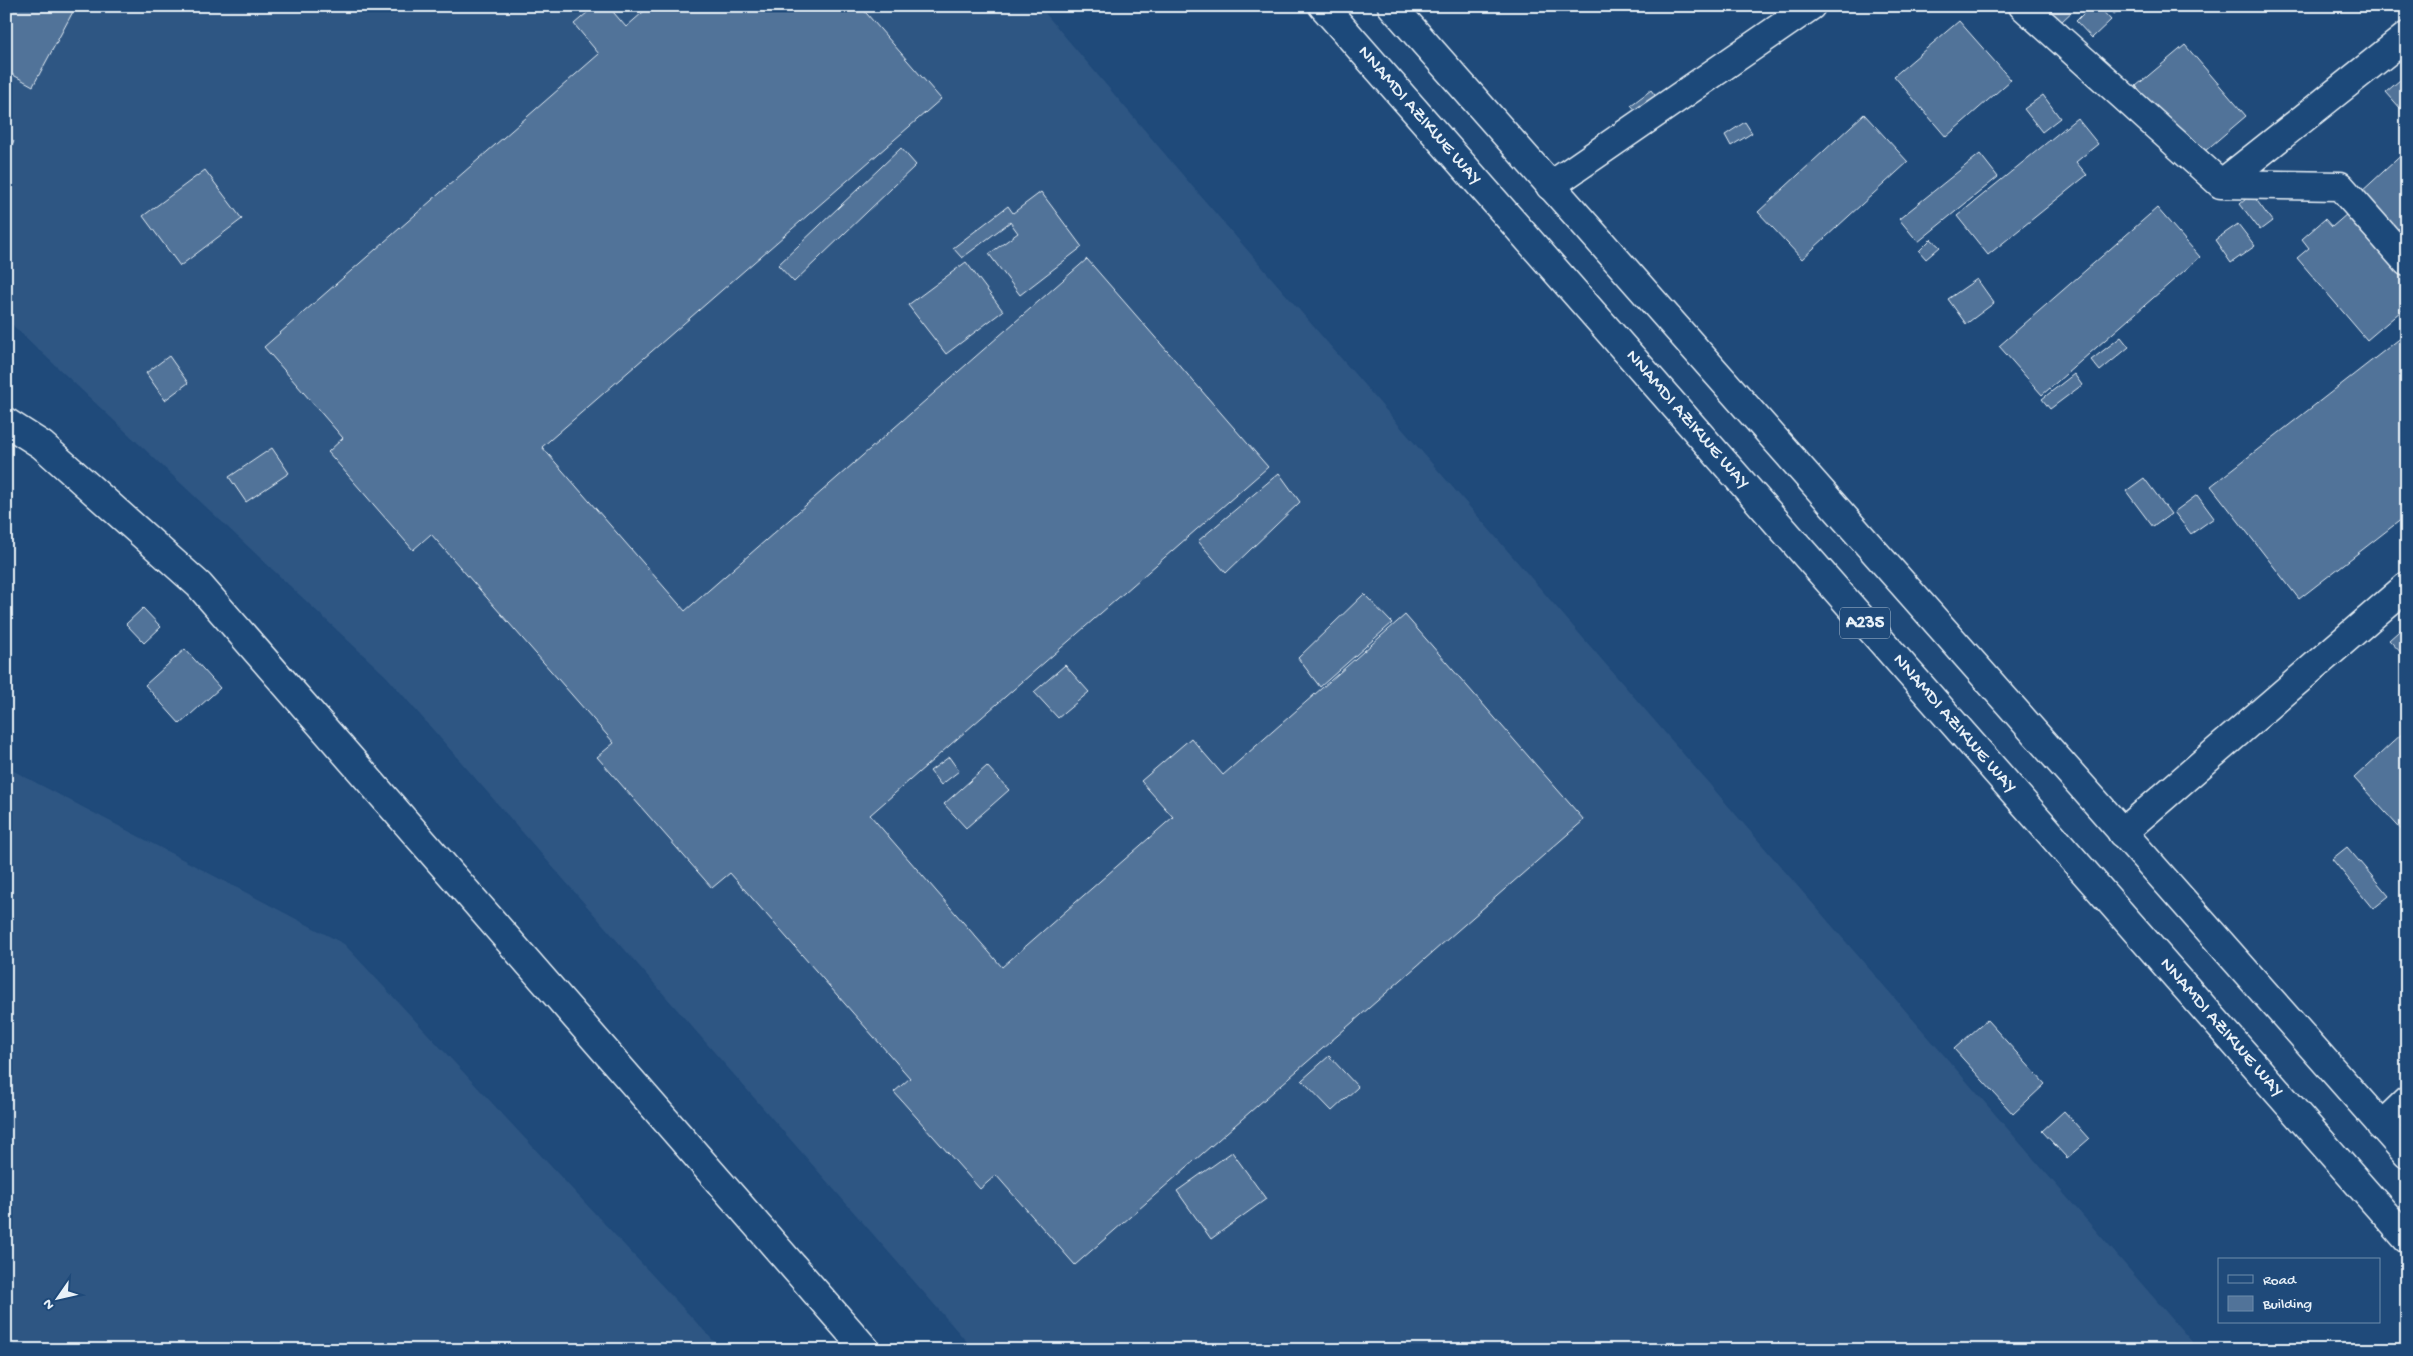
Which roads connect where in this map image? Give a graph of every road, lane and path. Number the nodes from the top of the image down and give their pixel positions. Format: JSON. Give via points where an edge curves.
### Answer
{"nodes":[{"id":1,"x":1323,"y":6,"type":"edge"},
{"id":2,"x":1392,"y":6,"type":"edge"},
{"id":3,"x":1811,"y":6,"type":"edge"},
{"id":4,"x":2023,"y":6,"type":"edge"},
{"id":5,"x":2407,"y":36,"type":"edge"},
{"id":6,"x":2220,"y":184,"type":"junction"},
{"id":7,"x":1550,"y":186,"type":"junction"},
{"id":8,"x":2407,"y":262,"type":"edge"},
{"id":9,"x":6,"y":422,"type":"edge"},
{"id":10,"x":2407,"y":586,"type":"edge"},
{"id":11,"x":2122,"y":833,"type":"junction"},
{"id":12,"x":2407,"y":1101,"type":"edge"},
{"id":13,"x":2381,"y":1126,"type":"junction"},
{"id":14,"x":2407,"y":1154,"type":"edge"},
{"id":15,"x":2407,"y":1239,"type":"edge"},
{"id":16,"x":866,"y":1350,"type":"edge"}],
"edges":[{"from":1,"to":15,"type":"main road","name":"NNAMDI AZIKWE WAY","number":"A235"},
{"from":2,"to":7,"type":"main road","number":"A235"},
{"from":3,"to":7,"type":"main road"},
{"from":4,"to":6,"type":"main road"},
{"from":5,"to":6,"type":"main road"},
{"from":6,"to":8,"type":"main road","via":[[2340,186]]},
{"from":7,"to":11,"type":"main road","number":"A235"},
{"from":9,"to":16,"type":"main road","via":[[42,445],[199,585]]},
{"from":10,"to":11,"type":"main road"},
{"from":11,"to":13,"type":"main road","number":"A235"},
{"from":12,"to":13,"type":"main road"},
{"from":13,"to":14,"type":"main road","number":"A235"}]}
